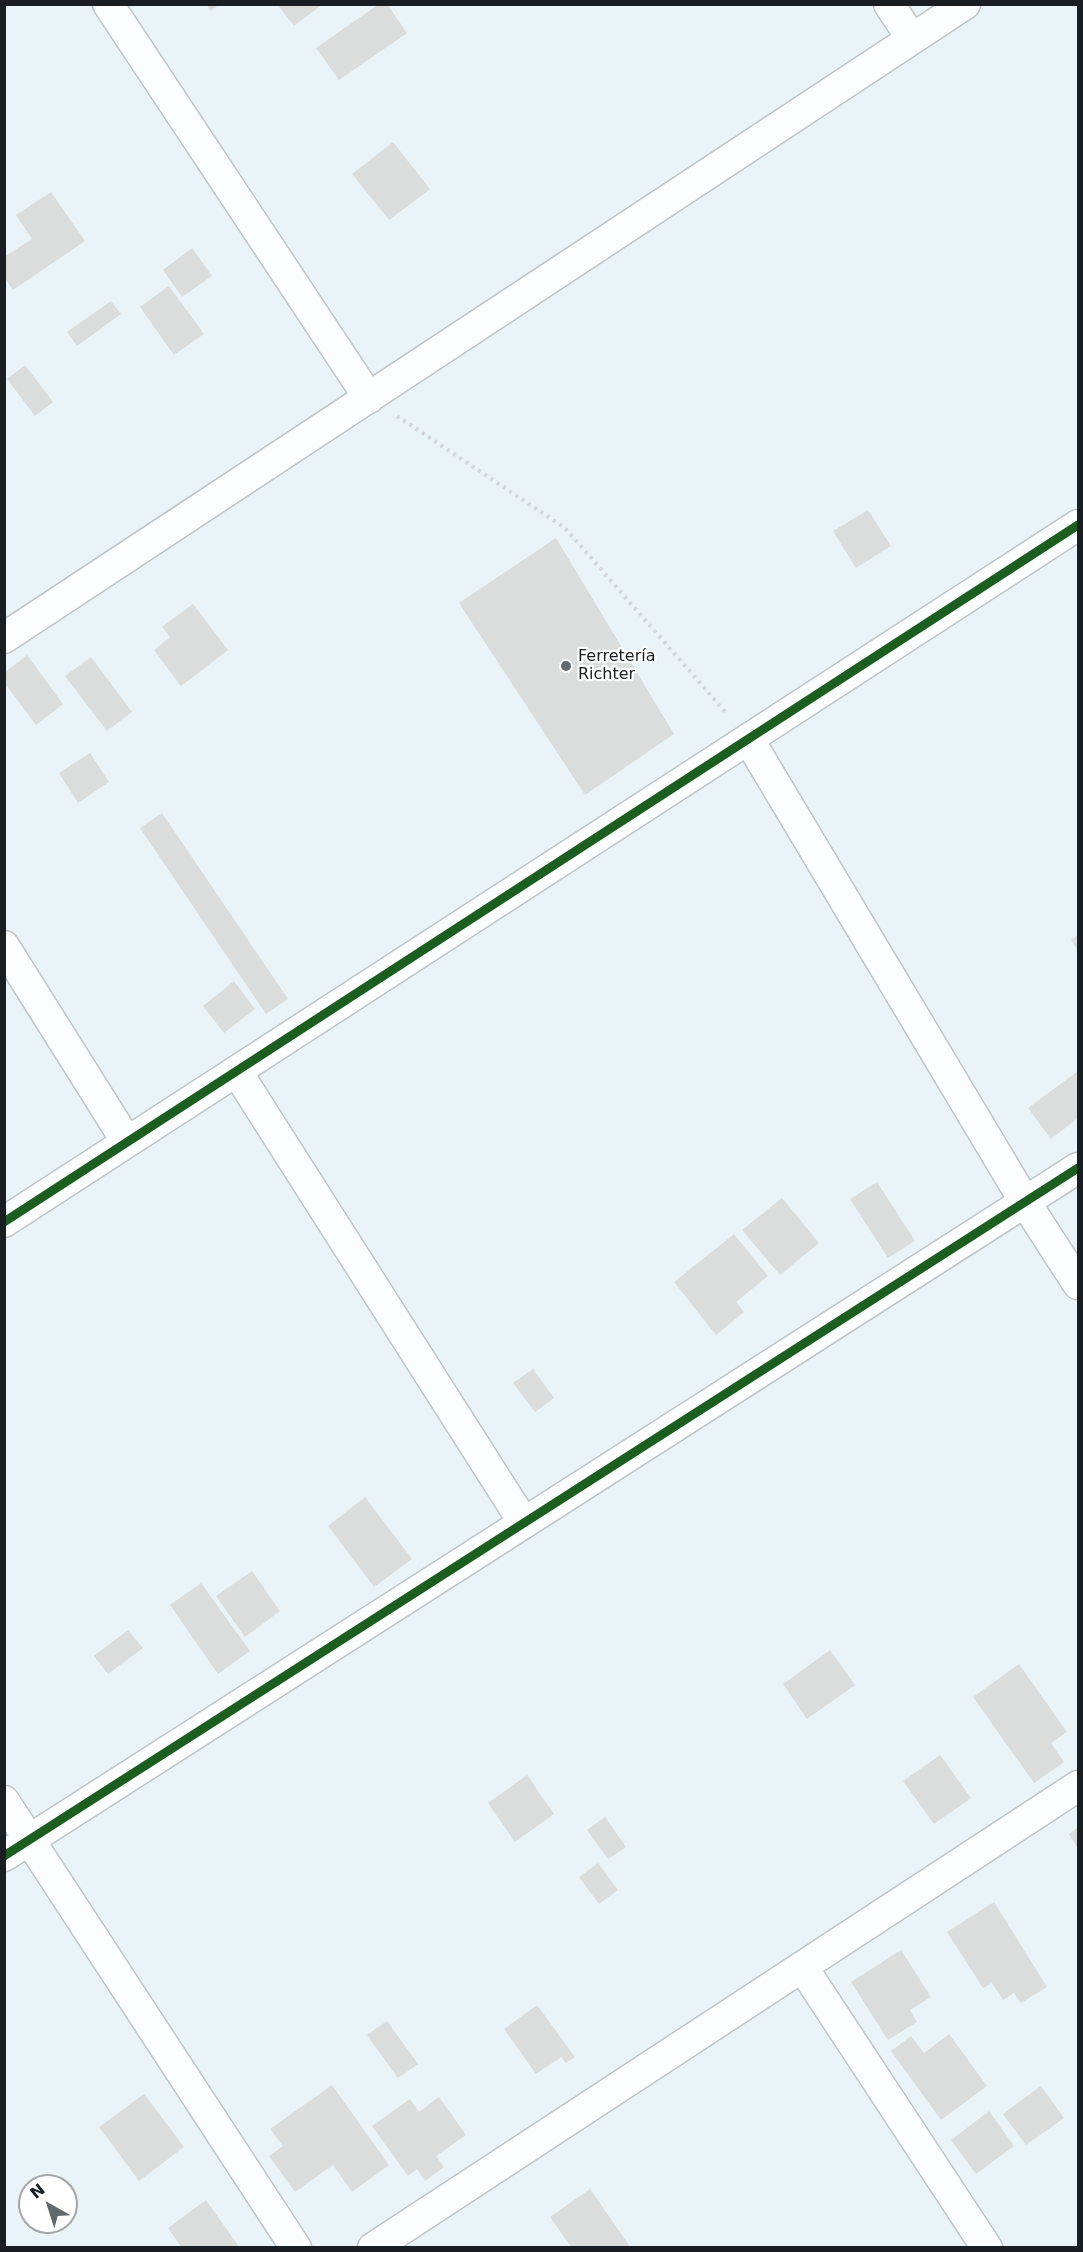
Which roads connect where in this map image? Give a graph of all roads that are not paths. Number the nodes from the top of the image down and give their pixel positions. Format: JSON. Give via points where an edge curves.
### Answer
{"nodes":[{"id":1,"x":108,"y":4,"type":"edge"},
{"id":2,"x":889,"y":4,"type":"edge"},
{"id":3,"x":964,"y":4,"type":"edge"},
{"id":4,"x":912,"y":39,"type":"junction"},
{"id":5,"x":369,"y":398,"type":"junction"},
{"id":6,"x":1078,"y":525,"type":"edge"},
{"id":7,"x":4,"y":638,"type":"edge"},
{"id":8,"x":748,"y":740,"type":"junction"},
{"id":9,"x":4,"y":946,"type":"edge"},
{"id":10,"x":237,"y":1072,"type":"junction"},
{"id":11,"x":128,"y":1142,"type":"junction"},
{"id":12,"x":1078,"y":1168,"type":"edge"},
{"id":13,"x":1025,"y":1202,"type":"junction"},
{"id":14,"x":4,"y":1222,"type":"edge"},
{"id":15,"x":1078,"y":1284,"type":"edge"},
{"id":16,"x":524,"y":1523,"type":"junction"},
{"id":17,"x":1078,"y":1786,"type":"edge"},
{"id":18,"x":4,"y":1800,"type":"edge"},
{"id":19,"x":30,"y":1840,"type":"junction"},
{"id":20,"x":4,"y":1856,"type":"edge"},
{"id":21,"x":803,"y":1968,"type":"junction"},
{"id":22,"x":296,"y":2247,"type":"edge"},
{"id":23,"x":373,"y":2247,"type":"edge"},
{"id":24,"x":987,"y":2247,"type":"edge"}],
"edges":[{"from":1,"to":5,"type":"street"},
{"from":2,"to":4,"type":"street"},
{"from":3,"to":4,"type":"street"},
{"from":4,"to":5,"type":"street"},
{"from":5,"to":7,"type":"street"},
{"from":6,"to":8,"type":"street"},
{"from":8,"to":10,"type":"street"},
{"from":8,"to":13,"type":"street"},
{"from":9,"to":11,"type":"street"},
{"from":10,"to":11,"type":"street"},
{"from":10,"to":16,"type":"street"},
{"from":11,"to":14,"type":"street"},
{"from":12,"to":13,"type":"street"},
{"from":13,"to":15,"type":"street"},
{"from":13,"to":16,"type":"street"},
{"from":16,"to":19,"type":"street"},
{"from":17,"to":21,"type":"street"},
{"from":18,"to":19,"type":"street"},
{"from":19,"to":20,"type":"street"},
{"from":19,"to":22,"type":"street"},
{"from":21,"to":23,"type":"street"},
{"from":21,"to":24,"type":"street"}]}
